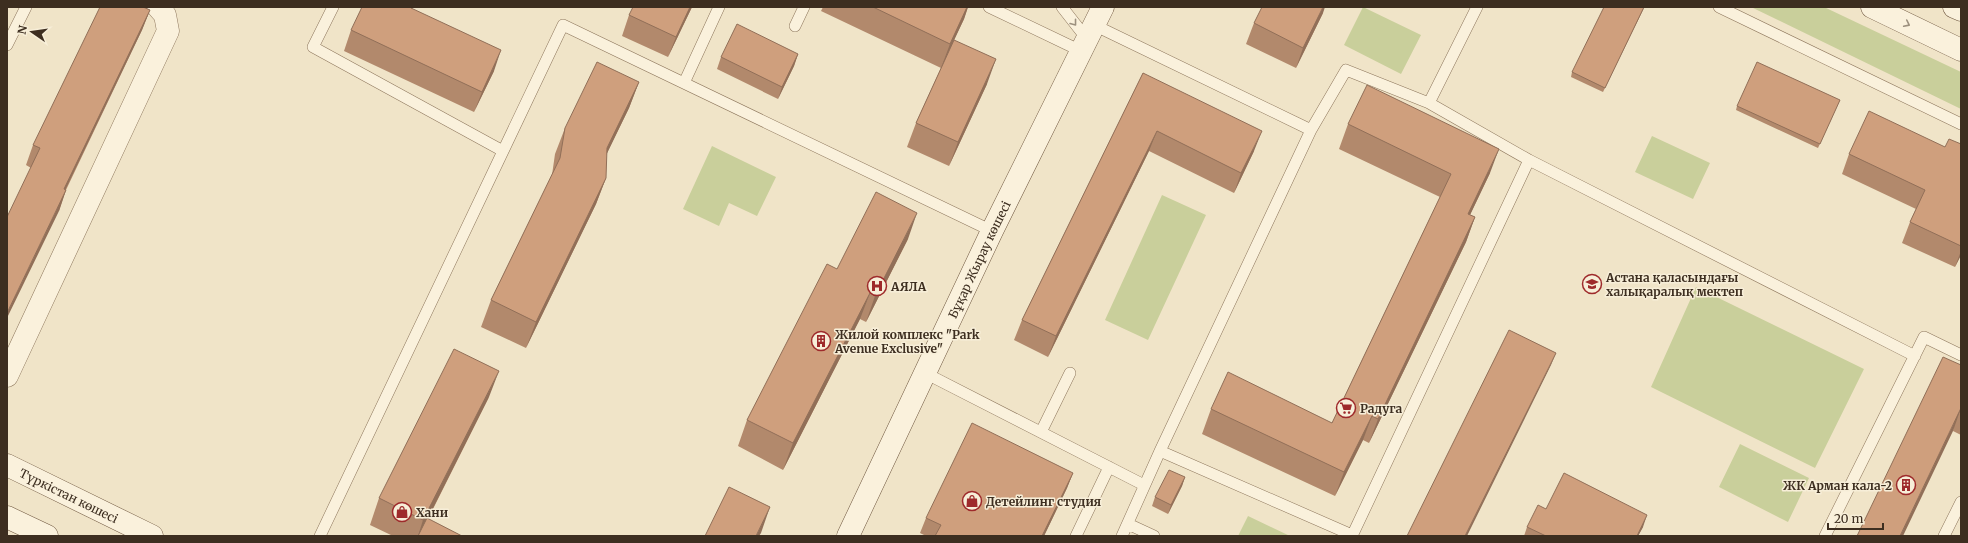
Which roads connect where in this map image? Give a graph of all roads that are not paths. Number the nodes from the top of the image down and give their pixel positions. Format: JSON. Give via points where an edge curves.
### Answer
{"nodes":[{"id":1,"x":26,"y":7,"type":"edge"},
{"id":2,"x":158,"y":7,"type":"edge"},
{"id":3,"x":333,"y":7,"type":"edge"},
{"id":4,"x":719,"y":7,"type":"edge"},
{"id":5,"x":804,"y":7,"type":"edge"},
{"id":6,"x":989,"y":7,"type":"edge"},
{"id":7,"x":1062,"y":7,"type":"edge"},
{"id":8,"x":1477,"y":7,"type":"edge"},
{"id":9,"x":1719,"y":7,"type":"edge"},
{"id":10,"x":1872,"y":7,"type":"edge"},
{"id":11,"x":1954,"y":7,"type":"edge"},
{"id":12,"x":1961,"y":10,"type":"edge"},
{"id":13,"x":795,"y":26,"type":"dead end"},
{"id":14,"x":1091,"y":31,"type":"edge"},
{"id":15,"x":7,"y":45,"type":"edge"},
{"id":16,"x":1961,"y":50,"type":"edge"},
{"id":17,"x":684,"y":82,"type":"junction"},
{"id":18,"x":1428,"y":103,"type":"junction"},
{"id":19,"x":1961,"y":124,"type":"edge"},
{"id":20,"x":1311,"y":130,"type":"junction"},
{"id":21,"x":503,"y":151,"type":"junction"},
{"id":22,"x":1529,"y":160,"type":"junction"},
{"id":23,"x":992,"y":231,"type":"junction"},
{"id":24,"x":1961,"y":355,"type":"edge"},
{"id":25,"x":1915,"y":356,"type":"junction"},
{"id":26,"x":924,"y":373,"type":"junction"},
{"id":27,"x":1070,"y":373,"type":"dead end"},
{"id":28,"x":7,"y":376,"type":"edge"},
{"id":29,"x":1041,"y":432,"type":"junction"},
{"id":30,"x":1160,"y":451,"type":"junction"},
{"id":31,"x":7,"y":465,"type":"edge"},
{"id":32,"x":1109,"y":467,"type":"junction"},
{"id":33,"x":1144,"y":485,"type":"junction"},
{"id":34,"x":1961,"y":502,"type":"edge"},
{"id":35,"x":7,"y":517,"type":"edge"},
{"id":36,"x":1128,"y":524,"type":"junction"},
{"id":37,"x":47,"y":536,"type":"edge"},
{"id":38,"x":152,"y":536,"type":"edge"},
{"id":39,"x":320,"y":536,"type":"edge"},
{"id":40,"x":848,"y":536,"type":"edge"},
{"id":41,"x":1076,"y":536,"type":"edge"},
{"id":42,"x":1122,"y":536,"type":"edge"},
{"id":43,"x":1154,"y":536,"type":"edge"},
{"id":44,"x":1352,"y":536,"type":"edge"},
{"id":45,"x":1826,"y":536,"type":"edge"},
{"id":46,"x":1944,"y":536,"type":"edge"}],
"edges":[{"from":1,"to":15,"type":"lane"},
{"from":2,"to":28,"type":"street","via":[[165,15],[168,31]]},
{"from":3,"to":21,"type":"lane","via":[[313,47]]},
{"from":4,"to":17,"type":"lane"},
{"from":5,"to":13,"type":"lane"},
{"from":6,"to":14,"type":"lane"},
{"from":7,"to":14,"type":"lane","one_way":true},
{"from":8,"to":18,"type":"lane"},
{"from":9,"to":19,"type":"lane"},
{"from":10,"to":16,"type":"street","one_way":true},
{"from":11,"to":12,"type":"street"},
{"from":14,"to":20,"type":"lane"},
{"from":14,"to":23,"type":"street","name":"Бұқар Жырау көшесі"},
{"from":17,"to":21,"type":"lane","via":[[563,25]]},
{"from":17,"to":23,"type":"lane"},
{"from":18,"to":20,"type":"lane","via":[[1346,70]]},
{"from":18,"to":22,"type":"lane"},
{"from":20,"to":30,"type":"lane"},
{"from":21,"to":39,"type":"lane"},
{"from":22,"to":25,"type":"lane"},
{"from":22,"to":44,"type":"lane"},
{"from":23,"to":26,"type":"street","name":"Бұқар Жырау көшесі"},
{"from":24,"to":25,"type":"lane","via":[[1924,337]]},
{"from":25,"to":45,"type":"lane"},
{"from":26,"to":29,"type":"lane"},
{"from":26,"to":40,"type":"street","name":"Бұқар Жырау көшесі"},
{"from":27,"to":29,"type":"lane"},
{"from":29,"to":32,"type":"lane"},
{"from":30,"to":33,"type":"lane"},
{"from":30,"to":44,"type":"lane"},
{"from":31,"to":38,"type":"street","name":"Түркістан көшесі"},
{"from":32,"to":33,"type":"lane"},
{"from":32,"to":41,"type":"lane"},
{"from":33,"to":36,"type":"lane"},
{"from":34,"to":46,"type":"lane"},
{"from":35,"to":37,"type":"street"},
{"from":36,"to":42,"type":"lane"},
{"from":36,"to":43,"type":"lane"}]}
